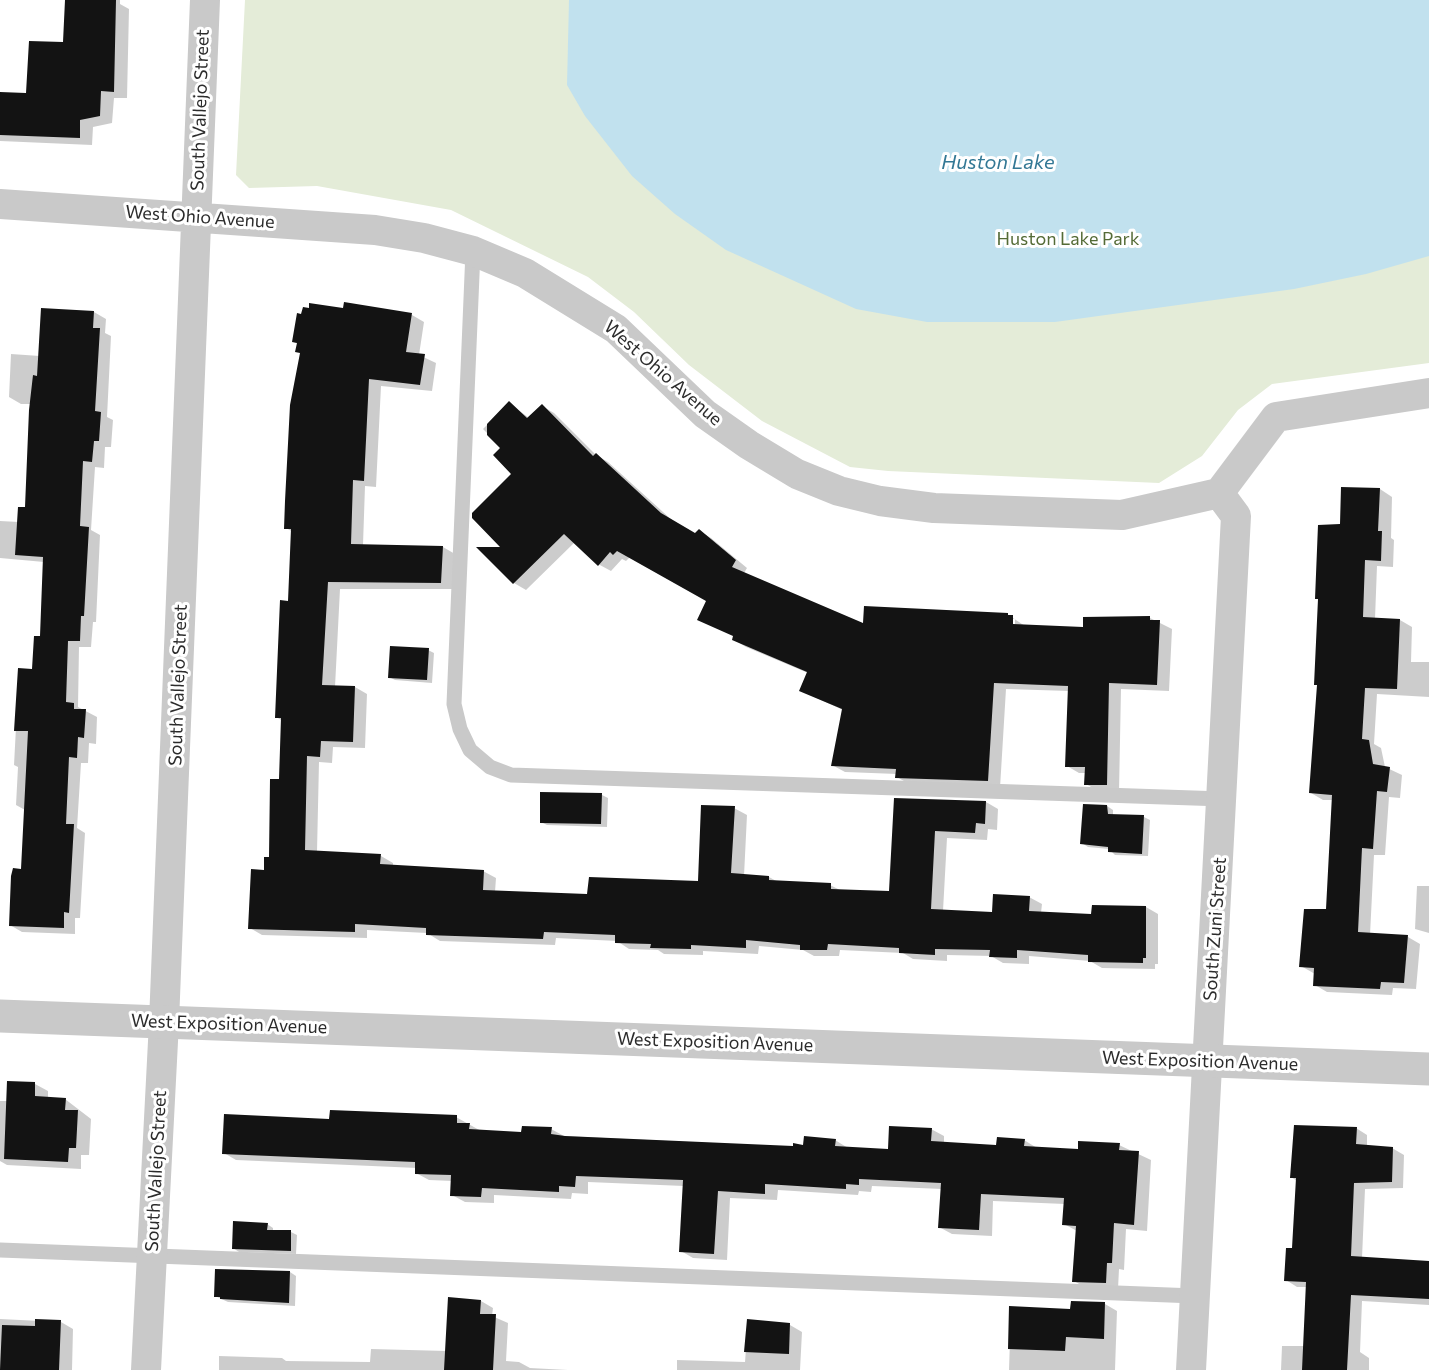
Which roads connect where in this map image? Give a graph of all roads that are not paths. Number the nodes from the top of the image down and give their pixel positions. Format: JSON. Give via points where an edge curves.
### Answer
{"nodes":[{"id":1,"x":205,"y":0,"type":"edge"},
{"id":2,"x":0,"y":204,"type":"edge"},
{"id":3,"x":196,"y":216,"type":"junction"},
{"id":4,"x":473,"y":251,"type":"junction"},
{"id":5,"x":1429,"y":393,"type":"edge"},
{"id":6,"x":1219,"y":493,"type":"junction"},
{"id":7,"x":1223,"y":799,"type":"junction"},
{"id":8,"x":0,"y":1016,"type":"edge"},
{"id":9,"x":164,"y":1022,"type":"junction"},
{"id":10,"x":1207,"y":1061,"type":"junction"},
{"id":11,"x":1429,"y":1069,"type":"edge"},
{"id":12,"x":0,"y":1250,"type":"edge"},
{"id":13,"x":152,"y":1256,"type":"junction"},
{"id":14,"x":1195,"y":1296,"type":"junction"},
{"id":15,"x":146,"y":1370,"type":"edge"},
{"id":16,"x":1191,"y":1370,"type":"edge"}],
"edges":[{"from":1,"to":3,"type":"street","name":"South Vallejo Street"},
{"from":2,"to":3,"type":"street","name":"West Ohio Avenue"},
{"from":3,"to":4,"type":"street","name":"West Ohio Avenue","via":[[375,230],[424,237]]},
{"from":3,"to":9,"type":"street","name":"South Vallejo Street"},
{"from":4,"to":6,"type":"street","name":"West Ohio Avenue","via":[[525,273],[577,303],[616,329],[705,414],[797,474],[839,491],[934,508],[1122,515]]},
{"from":4,"to":7,"type":"lane","via":[[454,704],[460,729],[471,750],[490,767],[511,775]]},
{"from":5,"to":6,"type":"street","via":[[1276,417]]},
{"from":6,"to":7,"type":"street","name":"South Zuni Street","via":[[1236,516]]},
{"from":7,"to":10,"type":"street","name":"South Zuni Street"},
{"from":8,"to":9,"type":"street","name":"West Exposition Avenue"},
{"from":9,"to":10,"type":"street","name":"West Exposition Avenue"},
{"from":9,"to":13,"type":"street","name":"South Vallejo Street"},
{"from":10,"to":11,"type":"street","name":"West Exposition Avenue"},
{"from":10,"to":14,"type":"street","name":"South Zuni Street"},
{"from":12,"to":13,"type":"lane"},
{"from":13,"to":14,"type":"lane"},
{"from":13,"to":15,"type":"street","name":"South Vallejo Street"},
{"from":14,"to":16,"type":"street","name":"South Zuni Street"}]}
